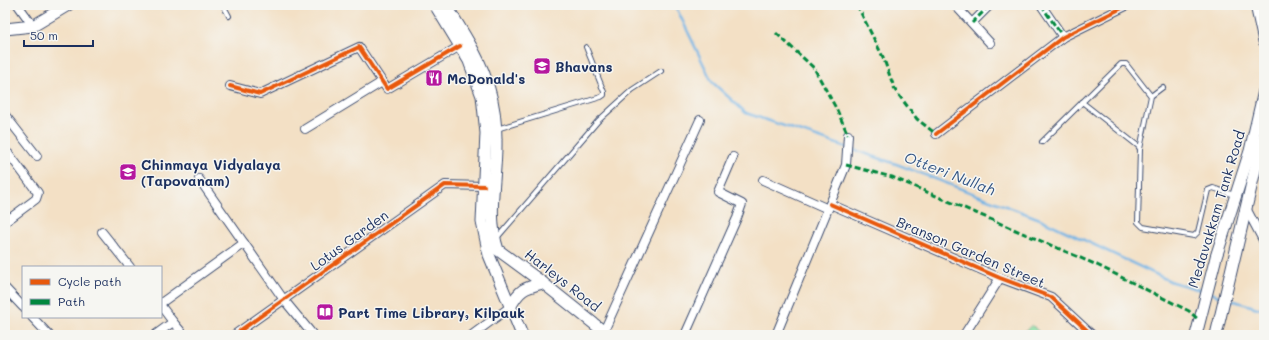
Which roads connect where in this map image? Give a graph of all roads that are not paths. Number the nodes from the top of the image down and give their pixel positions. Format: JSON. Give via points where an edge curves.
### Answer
{"nodes":[{"id":1,"x":18,"y":5,"type":"edge"},
{"id":2,"x":68,"y":5,"type":"edge"},
{"id":3,"x":223,"y":5,"type":"edge"},
{"id":4,"x":435,"y":5,"type":"edge"},
{"id":5,"x":446,"y":5,"type":"edge"},
{"id":6,"x":955,"y":5,"type":"edge"},
{"id":7,"x":990,"y":5,"type":"edge"},
{"id":8,"x":1041,"y":5,"type":"edge"},
{"id":9,"x":1128,"y":5,"type":"edge"},
{"id":10,"x":1256,"y":5,"type":"edge"},
{"id":11,"x":230,"y":16,"type":"dead end"},
{"id":12,"x":972,"y":23,"type":"junction"},
{"id":13,"x":33,"y":26,"type":"junction"},
{"id":14,"x":5,"y":29,"type":"edge"},
{"id":15,"x":1063,"y":37,"type":"junction"},
{"id":16,"x":1264,"y":41,"type":"edge"},
{"id":17,"x":990,"y":42,"type":"dead end"},
{"id":18,"x":460,"y":46,"type":"junction"},
{"id":19,"x":586,"y":48,"type":"dead end"},
{"id":20,"x":661,"y":71,"type":"dead end"},
{"id":21,"x":382,"y":82,"type":"junction"},
{"id":22,"x":230,"y":86,"type":"dead end"},
{"id":23,"x":1163,"y":87,"type":"dead end"},
{"id":24,"x":1264,"y":91,"type":"edge"},
{"id":25,"x":1151,"y":96,"type":"junction"},
{"id":26,"x":1082,"y":102,"type":"junction"},
{"id":27,"x":5,"y":115,"type":"edge"},
{"id":28,"x":700,"y":120,"type":"dead end"},
{"id":29,"x":305,"y":129,"type":"dead end"},
{"id":30,"x":495,"y":129,"type":"junction"},
{"id":31,"x":936,"y":134,"type":"dead end"},
{"id":32,"x":848,"y":135,"type":"dead end"},
{"id":33,"x":1264,"y":137,"type":"edge"},
{"id":34,"x":1042,"y":142,"type":"dead end"},
{"id":35,"x":1140,"y":149,"type":"junction"},
{"id":36,"x":10,"y":154,"type":"dead end"},
{"id":37,"x":37,"y":156,"type":"dead end"},
{"id":38,"x":733,"y":157,"type":"dead end"},
{"id":39,"x":199,"y":179,"type":"dead end"},
{"id":40,"x":763,"y":180,"type":"dead end"},
{"id":41,"x":484,"y":186,"type":"junction"},
{"id":42,"x":1237,"y":196,"type":"junction"},
{"id":43,"x":829,"y":207,"type":"junction"},
{"id":44,"x":1246,"y":208,"type":"junction"},
{"id":45,"x":5,"y":222,"type":"edge"},
{"id":46,"x":102,"y":232,"type":"dead end"},
{"id":47,"x":1264,"y":242,"type":"edge"},
{"id":48,"x":244,"y":243,"type":"junction"},
{"id":49,"x":496,"y":245,"type":"junction"},
{"id":50,"x":129,"y":266,"type":"edge"},
{"id":51,"x":1000,"y":278,"type":"junction"},
{"id":52,"x":544,"y":283,"type":"junction"},
{"id":53,"x":5,"y":288,"type":"edge"},
{"id":54,"x":284,"y":300,"type":"junction"},
{"id":55,"x":162,"y":302,"type":"edge"},
{"id":56,"x":22,"y":306,"type":"edge"},
{"id":57,"x":162,"y":307,"type":"edge"},
{"id":58,"x":510,"y":307,"type":"junction"},
{"id":59,"x":33,"y":318,"type":"edge"},
{"id":60,"x":172,"y":322,"type":"junction"},
{"id":61,"x":606,"y":333,"type":"edge"},
{"id":62,"x":49,"y":335,"type":"edge"},
{"id":63,"x":155,"y":335,"type":"edge"},
{"id":64,"x":184,"y":335,"type":"edge"},
{"id":65,"x":234,"y":335,"type":"edge"},
{"id":66,"x":313,"y":335,"type":"edge"},
{"id":67,"x":472,"y":335,"type":"edge"},
{"id":68,"x":522,"y":335,"type":"edge"},
{"id":69,"x":685,"y":335,"type":"edge"},
{"id":70,"x":776,"y":335,"type":"edge"},
{"id":71,"x":964,"y":335,"type":"edge"},
{"id":72,"x":1092,"y":335,"type":"edge"},
{"id":73,"x":1196,"y":335,"type":"edge"},
{"id":74,"x":1216,"y":335,"type":"edge"}],
"edges":[{"from":1,"to":13,"type":"street"},
{"from":2,"to":13,"type":"main road"},
{"from":3,"to":11,"type":"lane"},
{"from":4,"to":18,"type":"main road"},
{"from":5,"to":30,"type":"main road","via":[[477,58],[489,89]]},
{"from":6,"to":12,"type":"street"},
{"from":7,"to":12,"type":"street"},
{"from":8,"to":15,"type":"street"},
{"from":9,"to":15,"type":"street"},
{"from":10,"to":16,"type":"main road"},
{"from":12,"to":17,"type":"street"},
{"from":13,"to":14,"type":"main road"},
{"from":15,"to":31,"type":"street"},
{"from":18,"to":21,"type":"street","via":[[387,89]]},
{"from":18,"to":41,"type":"main road","via":[[469,61],[482,96],[486,133]]},
{"from":19,"to":30,"type":"lane","via":[[604,95]]},
{"from":20,"to":49,"type":"lane","via":[[632,90],[598,121]]},
{"from":21,"to":22,"type":"street","via":[[359,47],[260,94]]},
{"from":21,"to":29,"type":"street"},
{"from":23,"to":25,"type":"lane"},
{"from":24,"to":42,"type":"main road","name":"Medavakkam Tank Road"},
{"from":25,"to":26,"type":"lane","via":[[1126,64],[1121,64]]},
{"from":25,"to":35,"type":"lane"},
{"from":26,"to":34,"type":"lane"},
{"from":26,"to":35,"type":"lane"},
{"from":27,"to":37,"type":"street"},
{"from":28,"to":61,"type":"street"},
{"from":30,"to":49,"type":"main road","via":[[492,223]]},
{"from":32,"to":43,"type":"street","via":[[846,165]]},
{"from":33,"to":44,"type":"main road","name":"Medavakkam Tank Road"},
{"from":35,"to":42,"type":"lane","via":[[1138,222],[1143,227],[1194,236],[1198,232],[1210,188]]},
{"from":36,"to":45,"type":"street","via":[[38,193],[36,199]]},
{"from":38,"to":69,"type":"street","via":[[718,192],[742,204]]},
{"from":39,"to":48,"type":"street"},
{"from":40,"to":43,"type":"street","name":"Branson Garden Street"},
{"from":41,"to":54,"type":"street","name":"Lotus Garden","via":[[445,185]]},
{"from":41,"to":58,"type":"main road","via":[[482,222],[489,255]]},
{"from":42,"to":73,"type":"main road","name":"Medavakkam Tank Road","via":[[1216,257]]},
{"from":43,"to":51,"type":"street","name":"Branson Garden Street"},
{"from":43,"to":70,"type":"street"},
{"from":44,"to":47,"type":"street"},
{"from":44,"to":74,"type":"main road","name":"Medavakkam Tank Road"},
{"from":46,"to":50,"type":"street"},
{"from":48,"to":54,"type":"street"},
{"from":48,"to":55,"type":"street"},
{"from":49,"to":52,"type":"main road","name":"Harleys Road"},
{"from":51,"to":71,"type":"street"},
{"from":51,"to":72,"type":"street","name":"Branson Garden Street","via":[[1051,297]]},
{"from":52,"to":58,"type":"main road","via":[[526,288],[517,295]]},
{"from":52,"to":61,"type":"main road","name":"Harleys Road"},
{"from":53,"to":56,"type":"street"},
{"from":54,"to":65,"type":"street","name":"Lotus Garden"},
{"from":54,"to":66,"type":"street"},
{"from":57,"to":60,"type":"street"},
{"from":58,"to":67,"type":"street"},
{"from":58,"to":68,"type":"main road"},
{"from":59,"to":62,"type":"street"},
{"from":60,"to":63,"type":"street"},
{"from":60,"to":64,"type":"street"}]}
